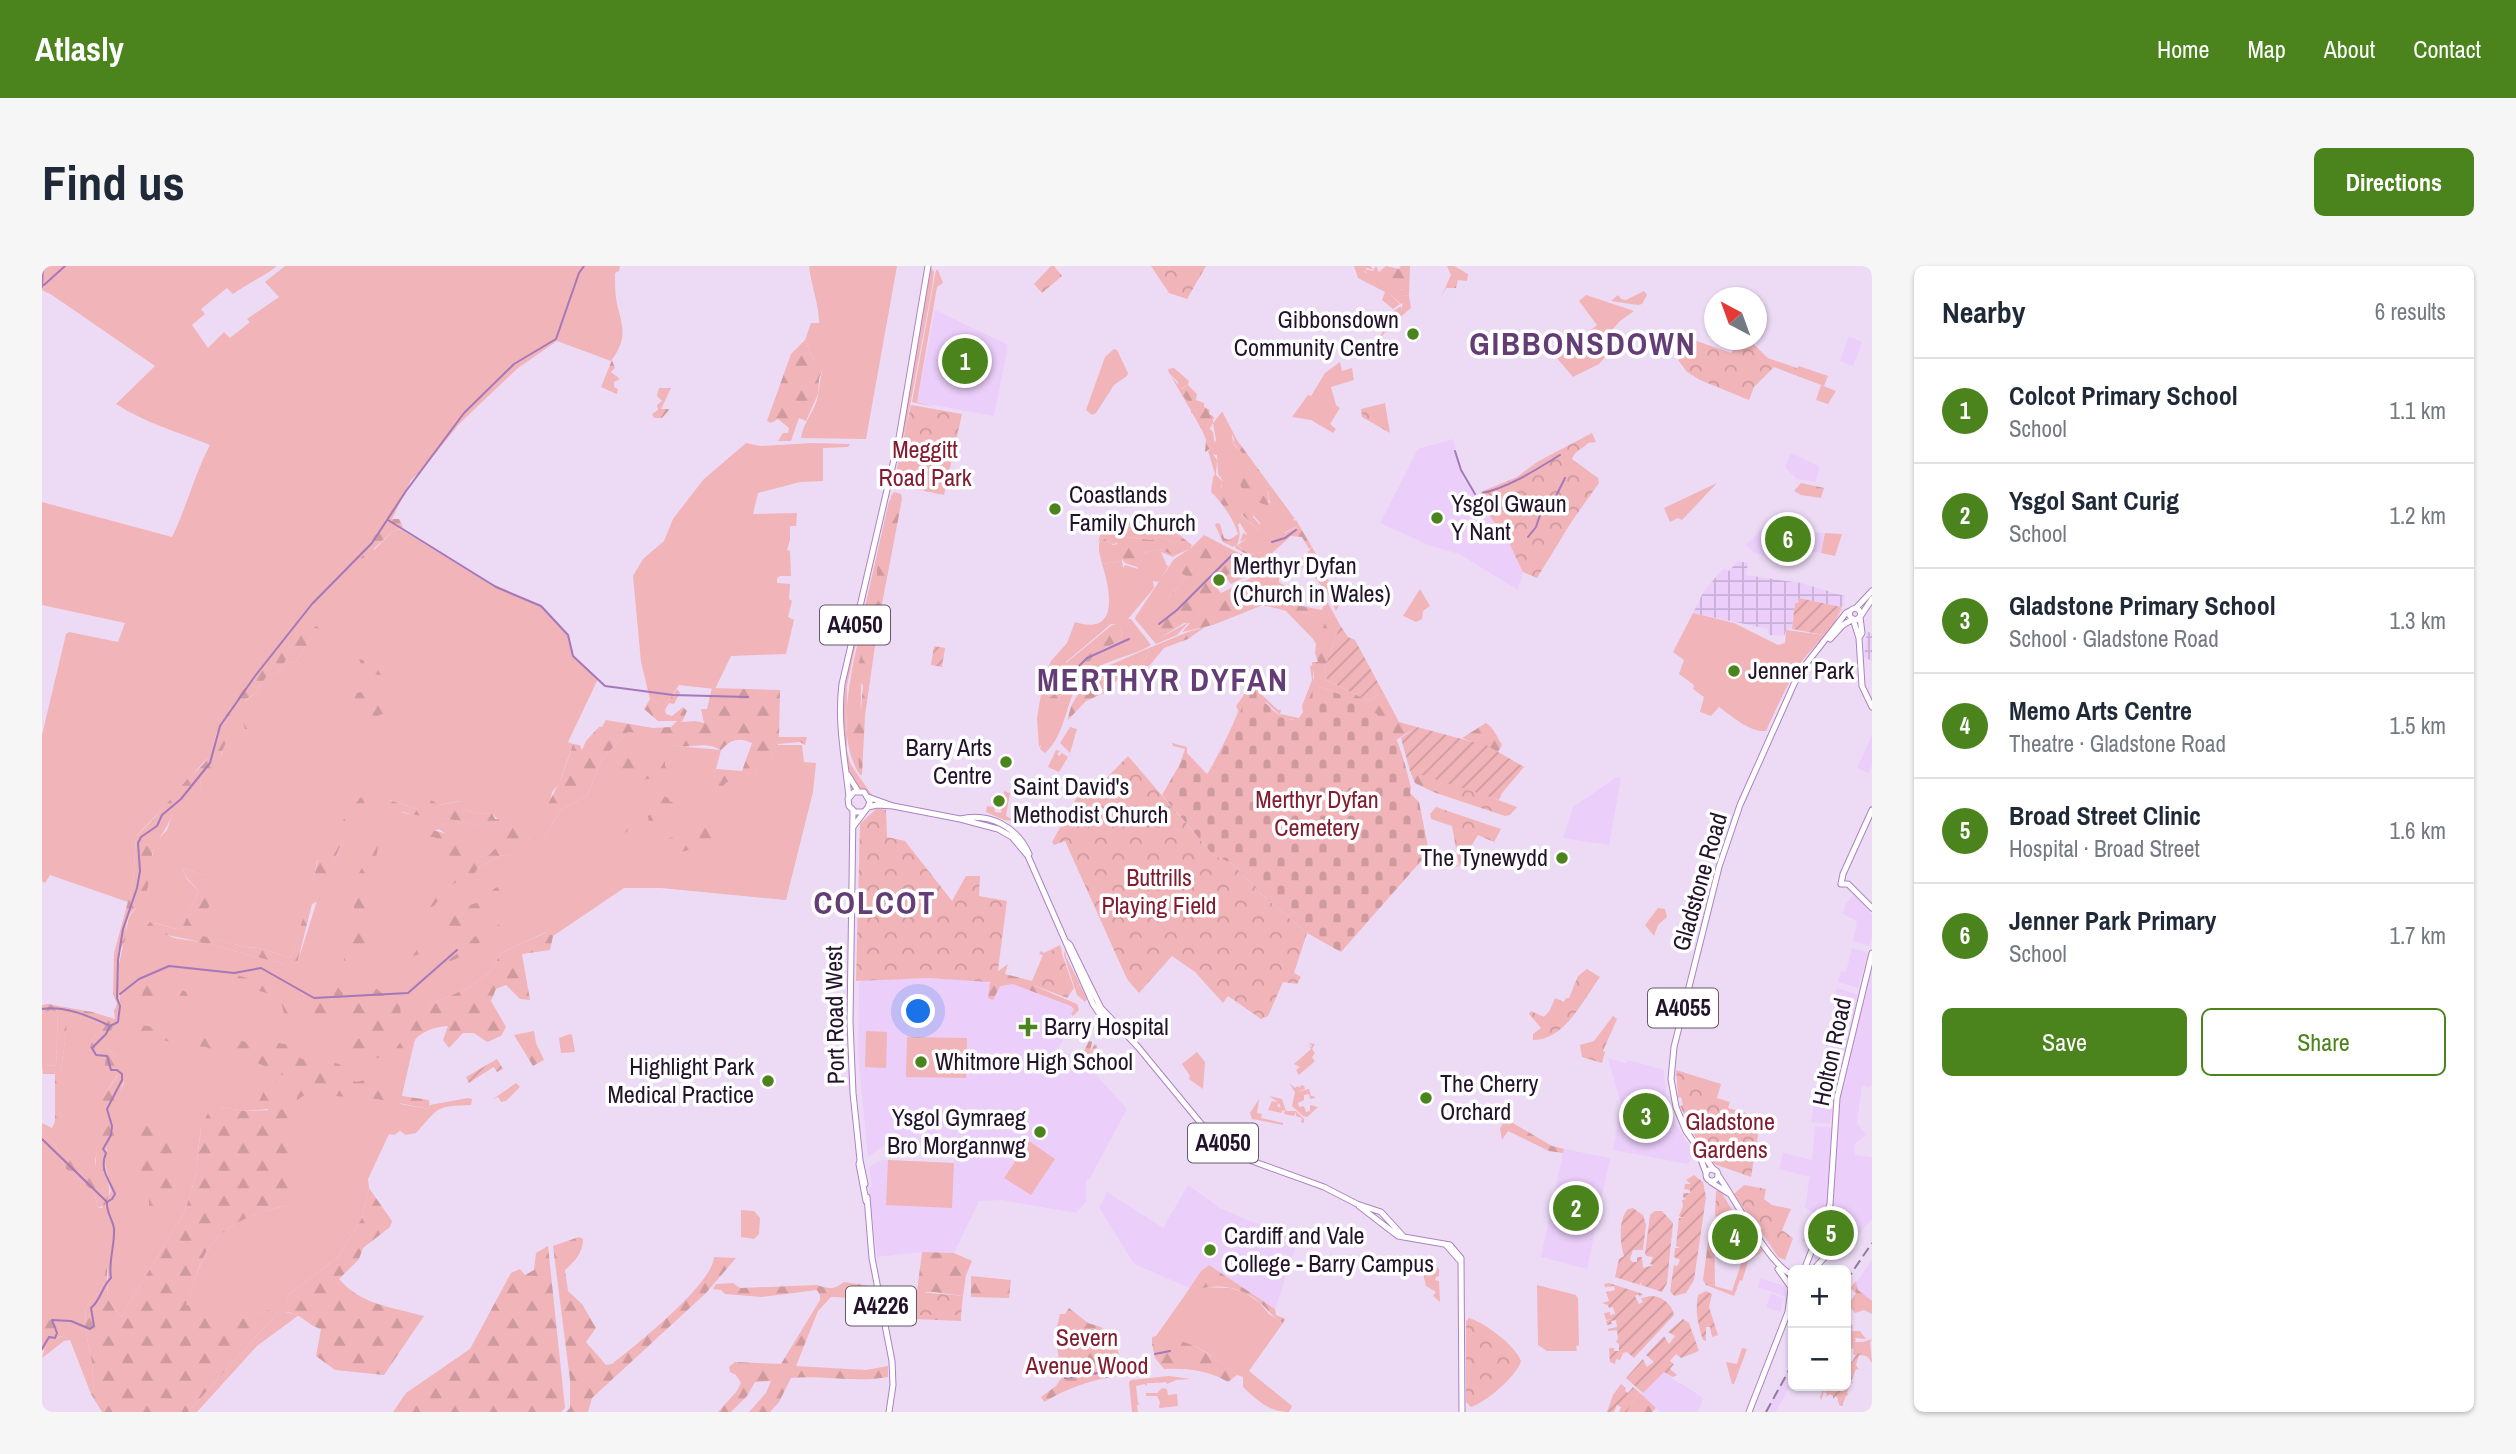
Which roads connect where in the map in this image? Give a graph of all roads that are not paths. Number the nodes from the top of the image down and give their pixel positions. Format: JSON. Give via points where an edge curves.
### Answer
{"nodes":[{"id":1,"x":928,"y":266,"type":"edge"},
{"id":2,"x":1872,"y":591,"type":"edge"},
{"id":3,"x":1872,"y":599,"type":"edge"},
{"id":4,"x":1853,"y":610,"type":"junction"},
{"id":5,"x":1857,"y":618,"type":"junction"},
{"id":6,"x":1826,"y":641,"type":"junction"},
{"id":7,"x":1872,"y":707,"type":"edge"},
{"id":8,"x":845,"y":766,"type":"junction"},
{"id":9,"x":858,"y":791,"type":"junction"},
{"id":10,"x":849,"y":797,"type":"junction"},
{"id":11,"x":868,"y":797,"type":"junction"},
{"id":12,"x":893,"y":806,"type":"junction"},
{"id":13,"x":866,"y":810,"type":"junction"},
{"id":14,"x":1872,"y":810,"type":"edge"},
{"id":15,"x":853,"y":811,"type":"junction"},
{"id":16,"x":853,"y":827,"type":"junction"},
{"id":17,"x":1872,"y":908,"type":"edge"},
{"id":18,"x":1872,"y":954,"type":"edge"},
{"id":19,"x":1696,"y":1146,"type":"junction"},
{"id":20,"x":1716,"y":1173,"type":"junction"},
{"id":21,"x":1706,"y":1174,"type":"junction"},
{"id":22,"x":1711,"y":1181,"type":"junction"},
{"id":23,"x":1728,"y":1193,"type":"junction"},
{"id":24,"x":1357,"y":1204,"type":"junction"},
{"id":25,"x":1378,"y":1212,"type":"junction"},
{"id":26,"x":1384,"y":1217,"type":"junction"},
{"id":27,"x":1376,"y":1220,"type":"junction"},
{"id":28,"x":1404,"y":1237,"type":"junction"},
{"id":29,"x":1818,"y":1238,"type":"junction"},
{"id":30,"x":1822,"y":1251,"type":"junction"},
{"id":31,"x":1770,"y":1254,"type":"junction"},
{"id":32,"x":1812,"y":1254,"type":"junction"},
{"id":33,"x":1806,"y":1265,"type":"edge"},
{"id":34,"x":1818,"y":1265,"type":"edge"},
{"id":35,"x":1788,"y":1273,"type":"edge"},
{"id":36,"x":1788,"y":1283,"type":"edge"},
{"id":37,"x":1788,"y":1312,"type":"edge"},
{"id":38,"x":889,"y":1412,"type":"edge"},
{"id":39,"x":1462,"y":1412,"type":"edge"},
{"id":40,"x":1749,"y":1412,"type":"edge"}],
"edges":[{"from":1,"to":8,"type":"main road","number":"A4050","via":[[898,439],[843,678],[840,717]]},
{"from":2,"to":4,"type":"main road","name":"Gladstone Road","number":"A4055"},
{"from":3,"to":5,"type":"main road","name":"Gladstone Road","number":"A4055"},
{"from":4,"to":5,"type":"main road","via":[[1850,615]]},
{"from":4,"to":5,"type":"main road","via":[[1860,611]]},
{"from":4,"to":6,"type":"main road","name":"Gladstone Road","number":"A4055"},
{"from":5,"to":6,"type":"main road","name":"Gladstone Road","number":"A4055"},
{"from":5,"to":7,"type":"main road","via":[[1861,681]]},
{"from":6,"to":19,"type":"main road","name":"Gladstone Road","number":"A4055","via":[[1791,690],[1740,805],[1719,867],[1671,1062],[1676,1107]]},
{"from":8,"to":9,"type":"main road","number":"A4050"},
{"from":8,"to":10,"type":"main road","number":"A4050"},
{"from":9,"to":10,"type":"main road"},
{"from":9,"to":11,"type":"main road","number":"A4050"},
{"from":10,"to":15,"type":"main road","number":"A4050"},
{"from":11,"to":12,"type":"main road","number":"A4050"},
{"from":11,"to":13,"type":"main road"},
{"from":12,"to":13,"type":"main road","number":"A4050"},
{"from":12,"to":24,"type":"main road","number":"A4050","via":[[989,820],[1007,826],[1021,838],[1095,1009],[1138,1047],[1191,1114],[1232,1150]]},
{"from":13,"to":15,"type":"main road","number":"A4050"},
{"from":13,"to":16,"type":"main road"},
{"from":14,"to":17,"type":"main road","via":[[1841,884],[1847,884]]},
{"from":15,"to":16,"type":"main road","name":"Port Road West","number":"A4226"},
{"from":16,"to":38,"type":"main road","name":"Port Road West","number":"A4226","via":[[853,1093],[872,1258],[892,1361]]},
{"from":18,"to":29,"type":"main road","name":"Holton Road","via":[[1837,1098],[1831,1200]]},
{"from":19,"to":20,"type":"main road","name":"Gladstone Road","number":"A4055"},
{"from":19,"to":21,"type":"main road","name":"Gladstone Road","number":"A4055"},
{"from":20,"to":21,"type":"main road","via":[[1709,1170]]},
{"from":20,"to":22,"type":"main road"},
{"from":20,"to":23,"type":"main road","name":"Gladstone Road","number":"A4055"},
{"from":21,"to":22,"type":"main road"},
{"from":22,"to":23,"type":"main road","name":"Gladstone Road","number":"A4055"},
{"from":23,"to":31,"type":"main road","name":"Gladstone Road","number":"A4055"},
{"from":24,"to":25,"type":"main road","number":"A4050"},
{"from":24,"to":27,"type":"main road","number":"A4050"},
{"from":25,"to":26,"type":"main road","number":"A4050"},
{"from":25,"to":27,"type":"main road"},
{"from":26,"to":27,"type":"main road"},
{"from":26,"to":28,"type":"main road","number":"A4050"},
{"from":27,"to":28,"type":"main road","number":"A4050"},
{"from":28,"to":39,"type":"main road","number":"A4050","via":[[1447,1245],[1461,1262]]},
{"from":29,"to":30,"type":"main road"},
{"from":29,"to":32,"type":"main road","name":"Holton Road"},
{"from":30,"to":32,"type":"main road"},
{"from":30,"to":34,"type":"main road","via":[[1824,1258]]},
{"from":31,"to":35,"type":"main road","name":"Gladstone Road","number":"A4055"},
{"from":31,"to":36,"type":"main road","name":"Gladstone Road","number":"A4055"},
{"from":32,"to":33,"type":"main road","name":"Holton Road"},
{"from":37,"to":40,"type":"main road"}]}
